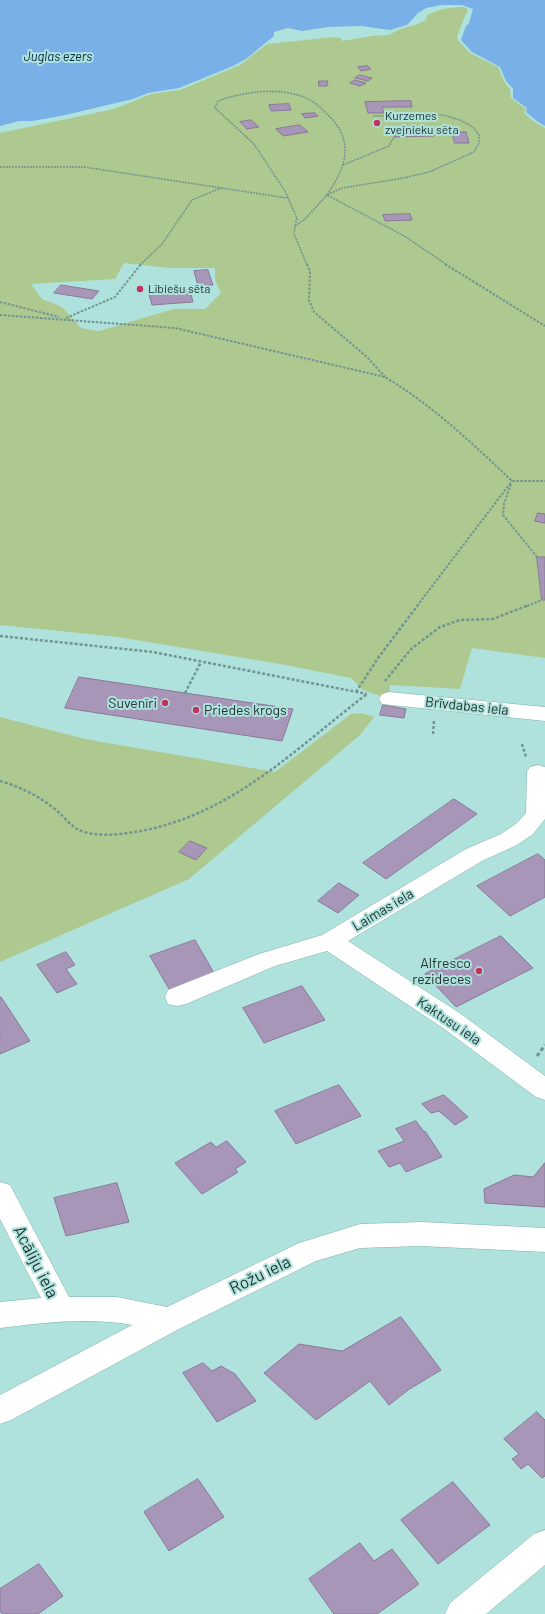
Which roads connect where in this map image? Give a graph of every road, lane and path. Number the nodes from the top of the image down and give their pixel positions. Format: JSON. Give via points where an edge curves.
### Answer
{"nodes":[{"id":1,"x":372,"y":116,"type":"dead end"},
{"id":2,"x":394,"y":137,"type":"dead end"},
{"id":3,"x":343,"y":165,"type":"junction"},
{"id":4,"x":0,"y":167,"type":"edge"},
{"id":5,"x":223,"y":188,"type":"junction"},
{"id":6,"x":327,"y":195,"type":"junction"},
{"id":7,"x":288,"y":198,"type":"junction"},
{"id":8,"x":295,"y":226,"type":"junction"},
{"id":9,"x":0,"y":302,"type":"edge"},
{"id":10,"x":0,"y":315,"type":"edge"},
{"id":11,"x":65,"y":319,"type":"junction"},
{"id":12,"x":545,"y":326,"type":"edge"},
{"id":13,"x":385,"y":377,"type":"junction"},
{"id":14,"x":545,"y":481,"type":"edge"},
{"id":15,"x":512,"y":482,"type":"junction"},
{"id":16,"x":537,"y":557,"type":"dead end"},
{"id":17,"x":542,"y":600,"type":"dead end"},
{"id":18,"x":0,"y":636,"type":"edge"},
{"id":19,"x":201,"y":662,"type":"junction"},
{"id":20,"x":356,"y":692,"type":"junction"},
{"id":21,"x":185,"y":693,"type":"dead end"},
{"id":22,"x":367,"y":694,"type":"junction"},
{"id":23,"x":381,"y":697,"type":"junction"},
{"id":24,"x":545,"y":714,"type":"edge"},
{"id":25,"x":538,"y":772,"type":"dead end"},
{"id":26,"x":0,"y":781,"type":"edge"},
{"id":27,"x":330,"y":942,"type":"junction"},
{"id":28,"x":177,"y":997,"type":"dead end"},
{"id":29,"x":545,"y":1090,"type":"edge"},
{"id":30,"x":0,"y":1193,"type":"edge"},
{"id":31,"x":545,"y":1240,"type":"edge"},
{"id":32,"x":60,"y":1310,"type":"junction"},
{"id":33,"x":0,"y":1315,"type":"edge"},
{"id":34,"x":169,"y":1320,"type":"junction"},
{"id":35,"x":0,"y":1410,"type":"edge"},
{"id":36,"x":545,"y":1545,"type":"edge"},
{"id":37,"x":461,"y":1614,"type":"edge"}],
"edges":[{"from":1,"to":6,"type":"path","via":[[444,115],[473,127],[479,135],[479,143],[474,152],[429,172],[342,188]]},
{"from":2,"to":3,"type":"path","via":[[389,146]]},
{"from":3,"to":6,"type":"path"},
{"from":3,"to":7,"type":"path","via":[[346,156],[339,126],[309,99],[268,92],[230,96],[218,102],[216,108],[254,144]]},
{"from":4,"to":5,"type":"path","via":[[84,167]]},
{"from":5,"to":7,"type":"path"},
{"from":5,"to":11,"type":"path","via":[[192,200],[162,244],[143,261],[115,297]]},
{"from":6,"to":8,"type":"path"},
{"from":6,"to":12,"type":"path","via":[[406,237]]},
{"from":7,"to":8,"type":"path","via":[[297,218]]},
{"from":8,"to":13,"type":"path","via":[[294,234],[310,272],[309,300],[314,312],[367,357]]},
{"from":9,"to":11,"type":"path"},
{"from":10,"to":11,"type":"path"},
{"from":11,"to":13,"type":"path","via":[[175,328]]},
{"from":13,"to":15,"type":"path","via":[[405,389],[466,437]]},
{"from":14,"to":15,"type":"path"},
{"from":15,"to":16,"type":"path","via":[[503,515]]},
{"from":15,"to":20,"type":"path","via":[[378,658]]},
{"from":17,"to":23,"type":"path","via":[[493,619],[460,620],[440,627],[411,649]]},
{"from":18,"to":19,"type":"path","via":[[153,652]]},
{"from":19,"to":20,"type":"path"},
{"from":19,"to":21,"type":"path"},
{"from":20,"to":22,"type":"path"},
{"from":22,"to":23,"type":"path"},
{"from":22,"to":26,"type":"path","via":[[235,796],[178,824],[102,836],[74,829],[58,811],[23,788]]},
{"from":23,"to":24,"type":"street","name":"Brīvdabas iela"},
{"from":25,"to":27,"type":"street","name":"Laimas iela","via":[[537,814],[516,835],[474,855]]},
{"from":27,"to":28,"type":"street","name":"Laimas iela","via":[[267,960]]},
{"from":27,"to":29,"type":"street","name":"Kaktusu iela","via":[[452,1021]]},
{"from":30,"to":32,"type":"street","name":"Acāliju iela"},
{"from":31,"to":34,"type":"street","name":"Rožu iela","via":[[421,1234],[360,1236],[309,1251]]},
{"from":32,"to":33,"type":"street"},
{"from":32,"to":34,"type":"street","via":[[117,1310]]},
{"from":34,"to":35,"type":"street","name":"Rožu iela"},
{"from":36,"to":37,"type":"street"}]}
